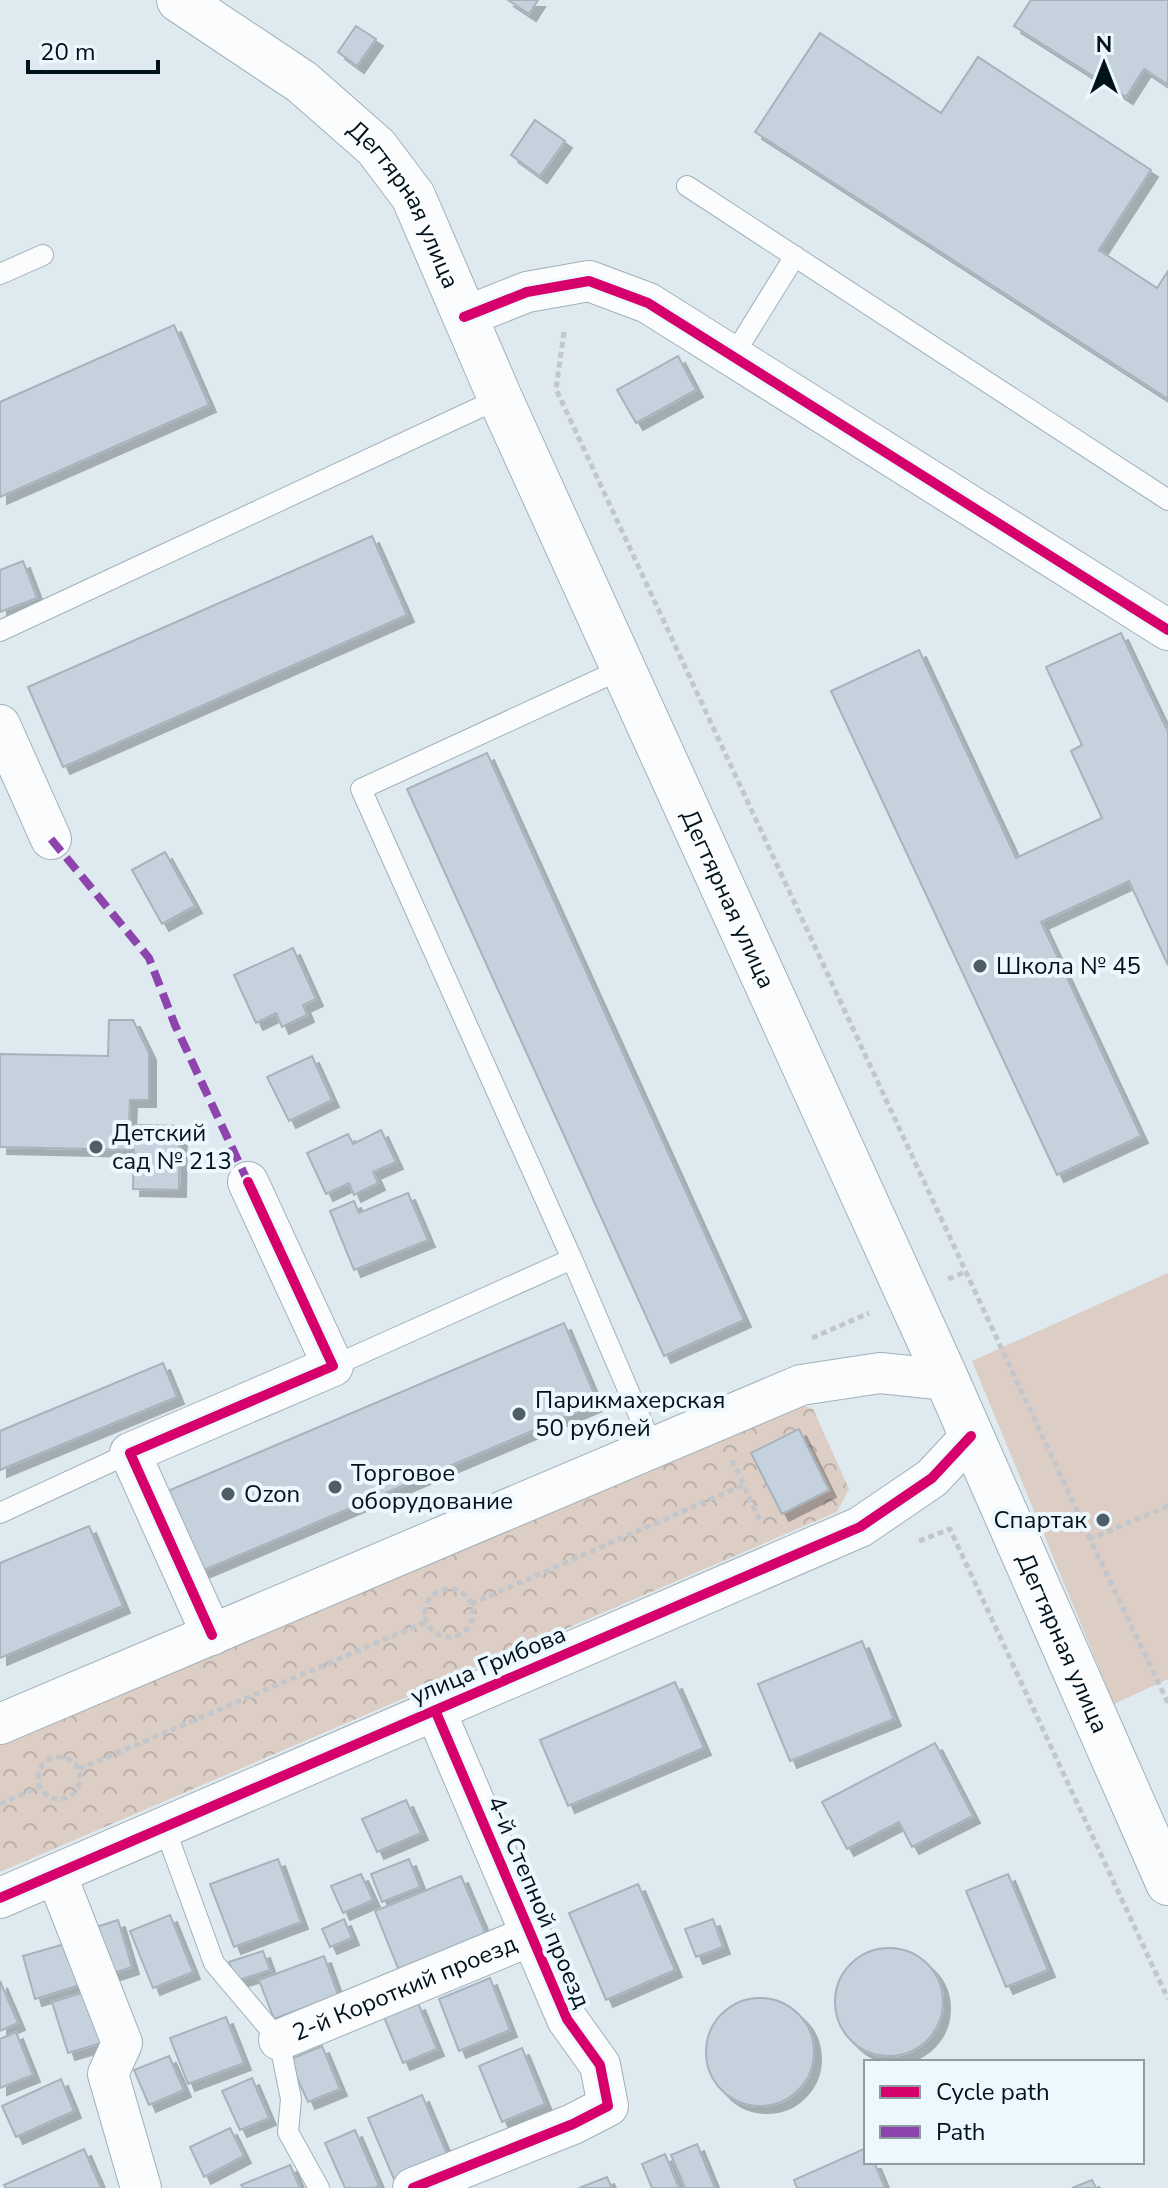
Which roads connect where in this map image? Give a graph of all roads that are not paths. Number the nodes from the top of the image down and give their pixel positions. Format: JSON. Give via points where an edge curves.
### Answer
{"nodes":[{"id":1,"x":179,"y":0,"type":"edge"},
{"id":2,"x":687,"y":186,"type":"dead end"},
{"id":3,"x":43,"y":255,"type":"dead end"},
{"id":4,"x":795,"y":256,"type":"junction"},
{"id":5,"x":0,"y":274,"type":"edge"},
{"id":6,"x":464,"y":317,"type":"junction"},
{"id":7,"x":733,"y":356,"type":"junction"},
{"id":8,"x":500,"y":398,"type":"junction"},
{"id":9,"x":1168,"y":500,"type":"edge"},
{"id":10,"x":1168,"y":630,"type":"edge"},
{"id":11,"x":0,"y":631,"type":"edge"},
{"id":12,"x":624,"y":668,"type":"junction"},
{"id":13,"x":0,"y":725,"type":"edge"},
{"id":14,"x":51,"y":839,"type":"dead end"},
{"id":15,"x":248,"y":1182,"type":"dead end"},
{"id":16,"x":572,"y":1259,"type":"junction"},
{"id":17,"x":333,"y":1366,"type":"junction"},
{"id":18,"x":947,"y":1380,"type":"junction"},
{"id":19,"x":971,"y":1436,"type":"junction"},
{"id":20,"x":653,"y":1448,"type":"junction"},
{"id":21,"x":130,"y":1453,"type":"junction"},
{"id":22,"x":0,"y":1513,"type":"edge"},
{"id":23,"x":212,"y":1635,"type":"junction"},
{"id":24,"x":435,"y":1710,"type":"junction"},
{"id":25,"x":0,"y":1724,"type":"edge"},
{"id":26,"x":164,"y":1826,"type":"junction"},
{"id":27,"x":56,"y":1874,"type":"junction"},
{"id":28,"x":1168,"y":1883,"type":"edge"},
{"id":29,"x":0,"y":1898,"type":"edge"},
{"id":30,"x":530,"y":1936,"type":"junction"},
{"id":31,"x":279,"y":2040,"type":"junction"},
{"id":32,"x":141,"y":2188,"type":"edge"},
{"id":33,"x":319,"y":2188,"type":"edge"},
{"id":34,"x":413,"y":2188,"type":"edge"}],
"edges":[{"from":1,"to":6,"type":"main road","name":"Дегтярная улица","via":[[302,82],[376,147],[413,196]]},
{"from":2,"to":4,"type":"lane"},
{"from":3,"to":5,"type":"lane"},
{"from":4,"to":7,"type":"lane"},
{"from":4,"to":9,"type":"lane"},
{"from":6,"to":7,"type":"street","via":[[527,292],[589,281],[648,303]]},
{"from":6,"to":8,"type":"main road","name":"Дегтярная улица"},
{"from":7,"to":10,"type":"street"},
{"from":8,"to":11,"type":"lane"},
{"from":8,"to":12,"type":"main road","name":"Дегтярная улица"},
{"from":12,"to":16,"type":"lane","via":[[361,789]]},
{"from":12,"to":18,"type":"main road","name":"Дегтярная улица"},
{"from":13,"to":14,"type":"street"},
{"from":15,"to":17,"type":"street"},
{"from":16,"to":17,"type":"lane"},
{"from":16,"to":20,"type":"lane"},
{"from":17,"to":21,"type":"street"},
{"from":18,"to":19,"type":"main road","name":"Дегтярная улица"},
{"from":18,"to":20,"type":"street","via":[[880,1373],[801,1385]]},
{"from":19,"to":24,"type":"street","name":"улица Грибова","via":[[932,1478],[860,1527]]},
{"from":19,"to":28,"type":"main road","name":"Дегтярная улица"},
{"from":20,"to":23,"type":"street"},
{"from":21,"to":22,"type":"lane"},
{"from":21,"to":23,"type":"street"},
{"from":23,"to":25,"type":"street"},
{"from":24,"to":26,"type":"street","name":"улица Грибова"},
{"from":24,"to":30,"type":"street","name":"4-й Степной проезд"},
{"from":26,"to":27,"type":"street","name":"улица Грибова"},
{"from":26,"to":31,"type":"lane","via":[[214,1963]]},
{"from":27,"to":29,"type":"street","name":"улица Грибова"},
{"from":27,"to":32,"type":"street","via":[[122,2043],[108,2074]]},
{"from":30,"to":31,"type":"street","name":"2-й Короткий проезд"},
{"from":30,"to":34,"type":"street","name":"4-й Степной проезд","via":[[567,2019],[600,2065],[608,2106]]},
{"from":31,"to":33,"type":"lane","via":[[291,2099],[288,2132]]}]}
